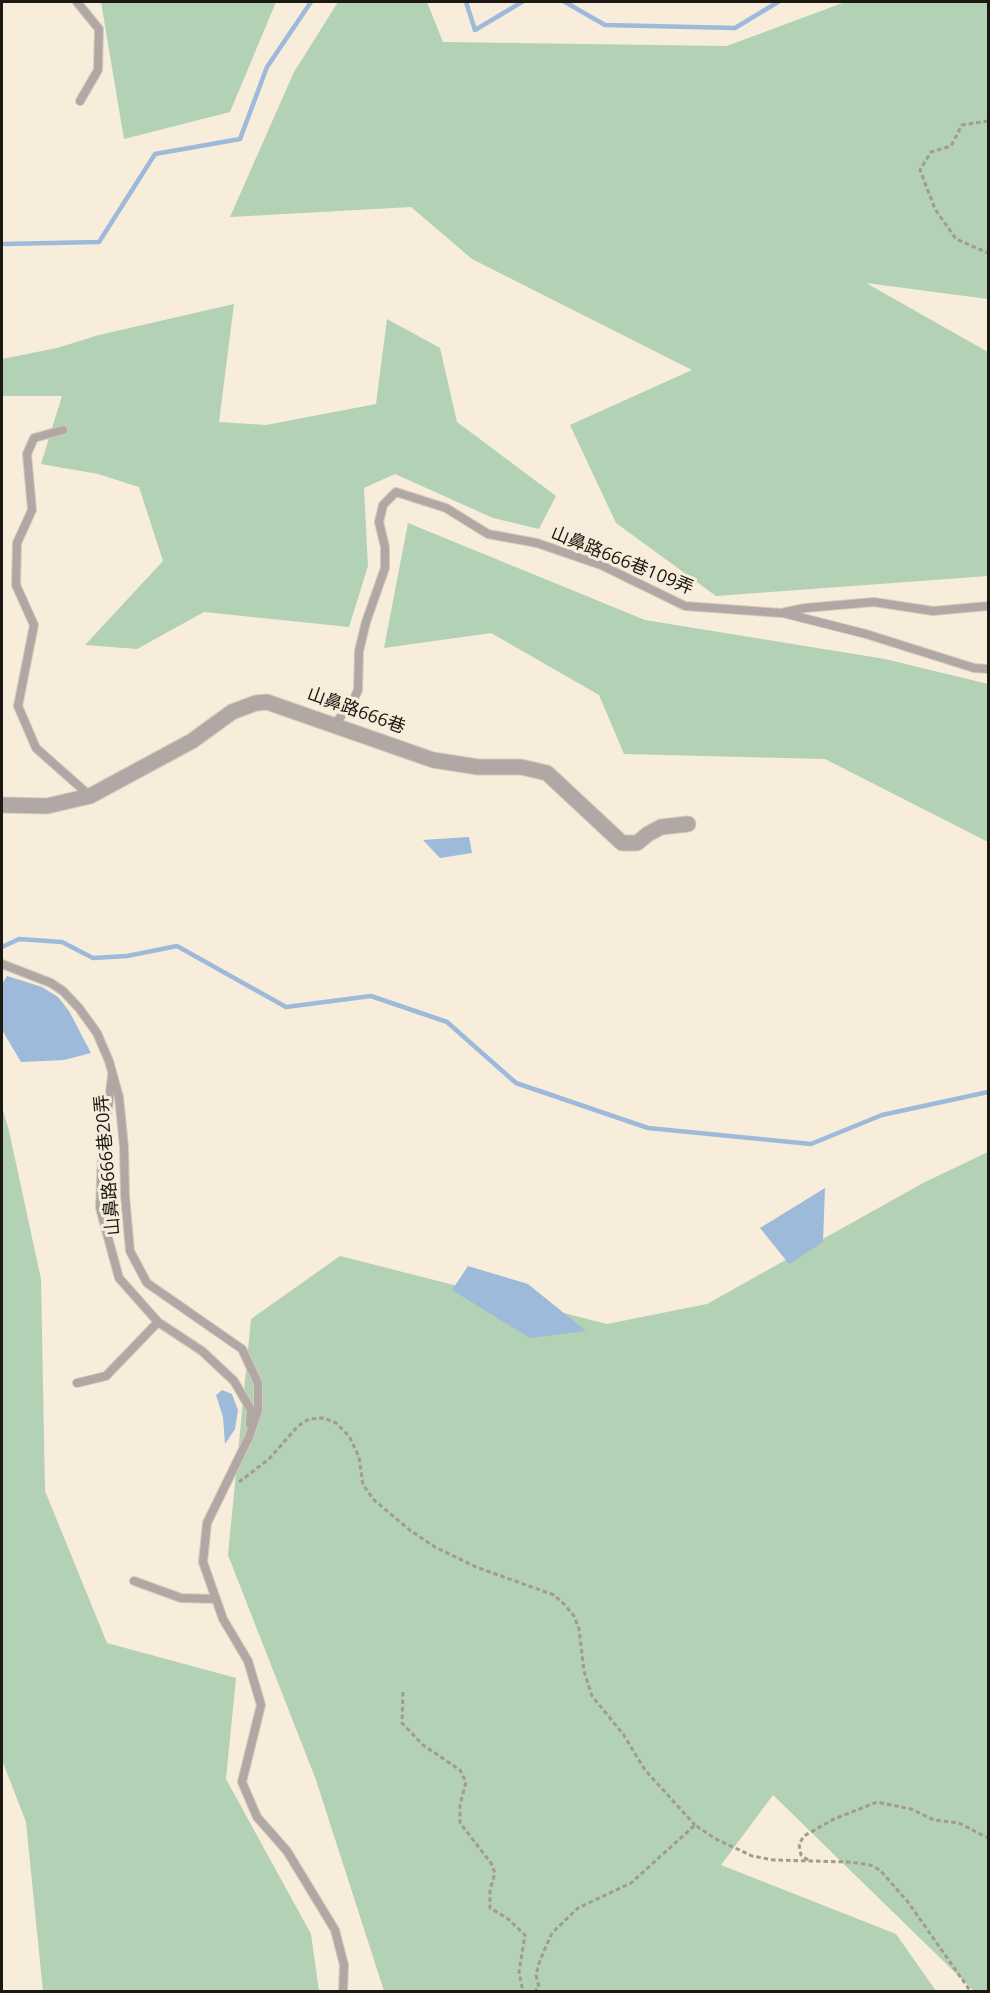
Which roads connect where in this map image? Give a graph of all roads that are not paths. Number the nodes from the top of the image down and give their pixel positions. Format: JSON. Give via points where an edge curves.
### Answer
{"nodes":[{"id":1,"x":77,"y":2,"type":"edge"},
{"id":2,"x":80,"y":101,"type":"dead end"},
{"id":3,"x":63,"y":430,"type":"dead end"},
{"id":4,"x":988,"y":606,"type":"edge"},
{"id":5,"x":782,"y":613,"type":"junction"},
{"id":6,"x":988,"y":669,"type":"edge"},
{"id":7,"x":335,"y":724,"type":"junction"},
{"id":8,"x":90,"y":796,"type":"junction"},
{"id":9,"x":2,"y":806,"type":"edge"},
{"id":10,"x":688,"y":824,"type":"dead end"},
{"id":11,"x":2,"y":964,"type":"edge"},
{"id":12,"x":112,"y":1072,"type":"junction"},
{"id":13,"x":158,"y":1322,"type":"junction"},
{"id":14,"x":77,"y":1383,"type":"dead end"},
{"id":15,"x":249,"y":1437,"type":"junction"},
{"id":16,"x":134,"y":1581,"type":"dead end"},
{"id":17,"x":216,"y":1599,"type":"junction"},
{"id":18,"x":344,"y":1992,"type":"edge"}],
"edges":[{"from":1,"to":2,"type":"lane","via":[[99,29],[98,70]]},
{"from":3,"to":8,"type":"lane","via":[[34,438],[27,454],[32,510],[17,543],[16,585],[34,625],[18,706],[36,748]]},
{"from":4,"to":5,"type":"lane","name":"山鼻路666巷109弄","via":[[933,610],[874,602]]},
{"from":5,"to":6,"type":"lane"},
{"from":5,"to":7,"type":"lane","name":"山鼻路666巷109弄","via":[[685,606],[601,566],[537,543],[488,534],[446,508],[396,492],[383,505],[379,522],[385,568],[359,651],[358,690]]},
{"from":7,"to":8,"type":"street","name":"山鼻路666巷","via":[[279,704],[256,703],[232,712],[192,741]]},
{"from":7,"to":10,"type":"street","name":"山鼻路666巷","via":[[433,760],[547,772],[622,843],[637,843],[667,825]]},
{"from":8,"to":9,"type":"street","name":"山鼻路666巷","via":[[47,806]]},
{"from":11,"to":12,"type":"lane","name":"山鼻路666巷20弄","via":[[63,991],[97,1033]]},
{"from":12,"to":13,"type":"lane","via":[[100,1208],[119,1278]]},
{"from":12,"to":15,"type":"lane","name":"山鼻路666巷20弄","via":[[119,1097],[130,1251],[147,1283],[242,1349],[258,1383],[258,1411]]},
{"from":13,"to":14,"type":"lane","via":[[106,1376]]},
{"from":13,"to":15,"type":"lane","via":[[202,1351],[234,1381],[251,1410]]},
{"from":15,"to":17,"type":"lane","name":"山鼻路666巷20弄","via":[[207,1523],[202,1562]]},
{"from":16,"to":17,"type":"lane","via":[[181,1598]]},
{"from":17,"to":18,"type":"lane","name":"山鼻路666巷20弄","via":[[248,1661],[261,1705],[242,1782],[257,1817],[287,1851],[335,1930],[344,1965]]}]}
